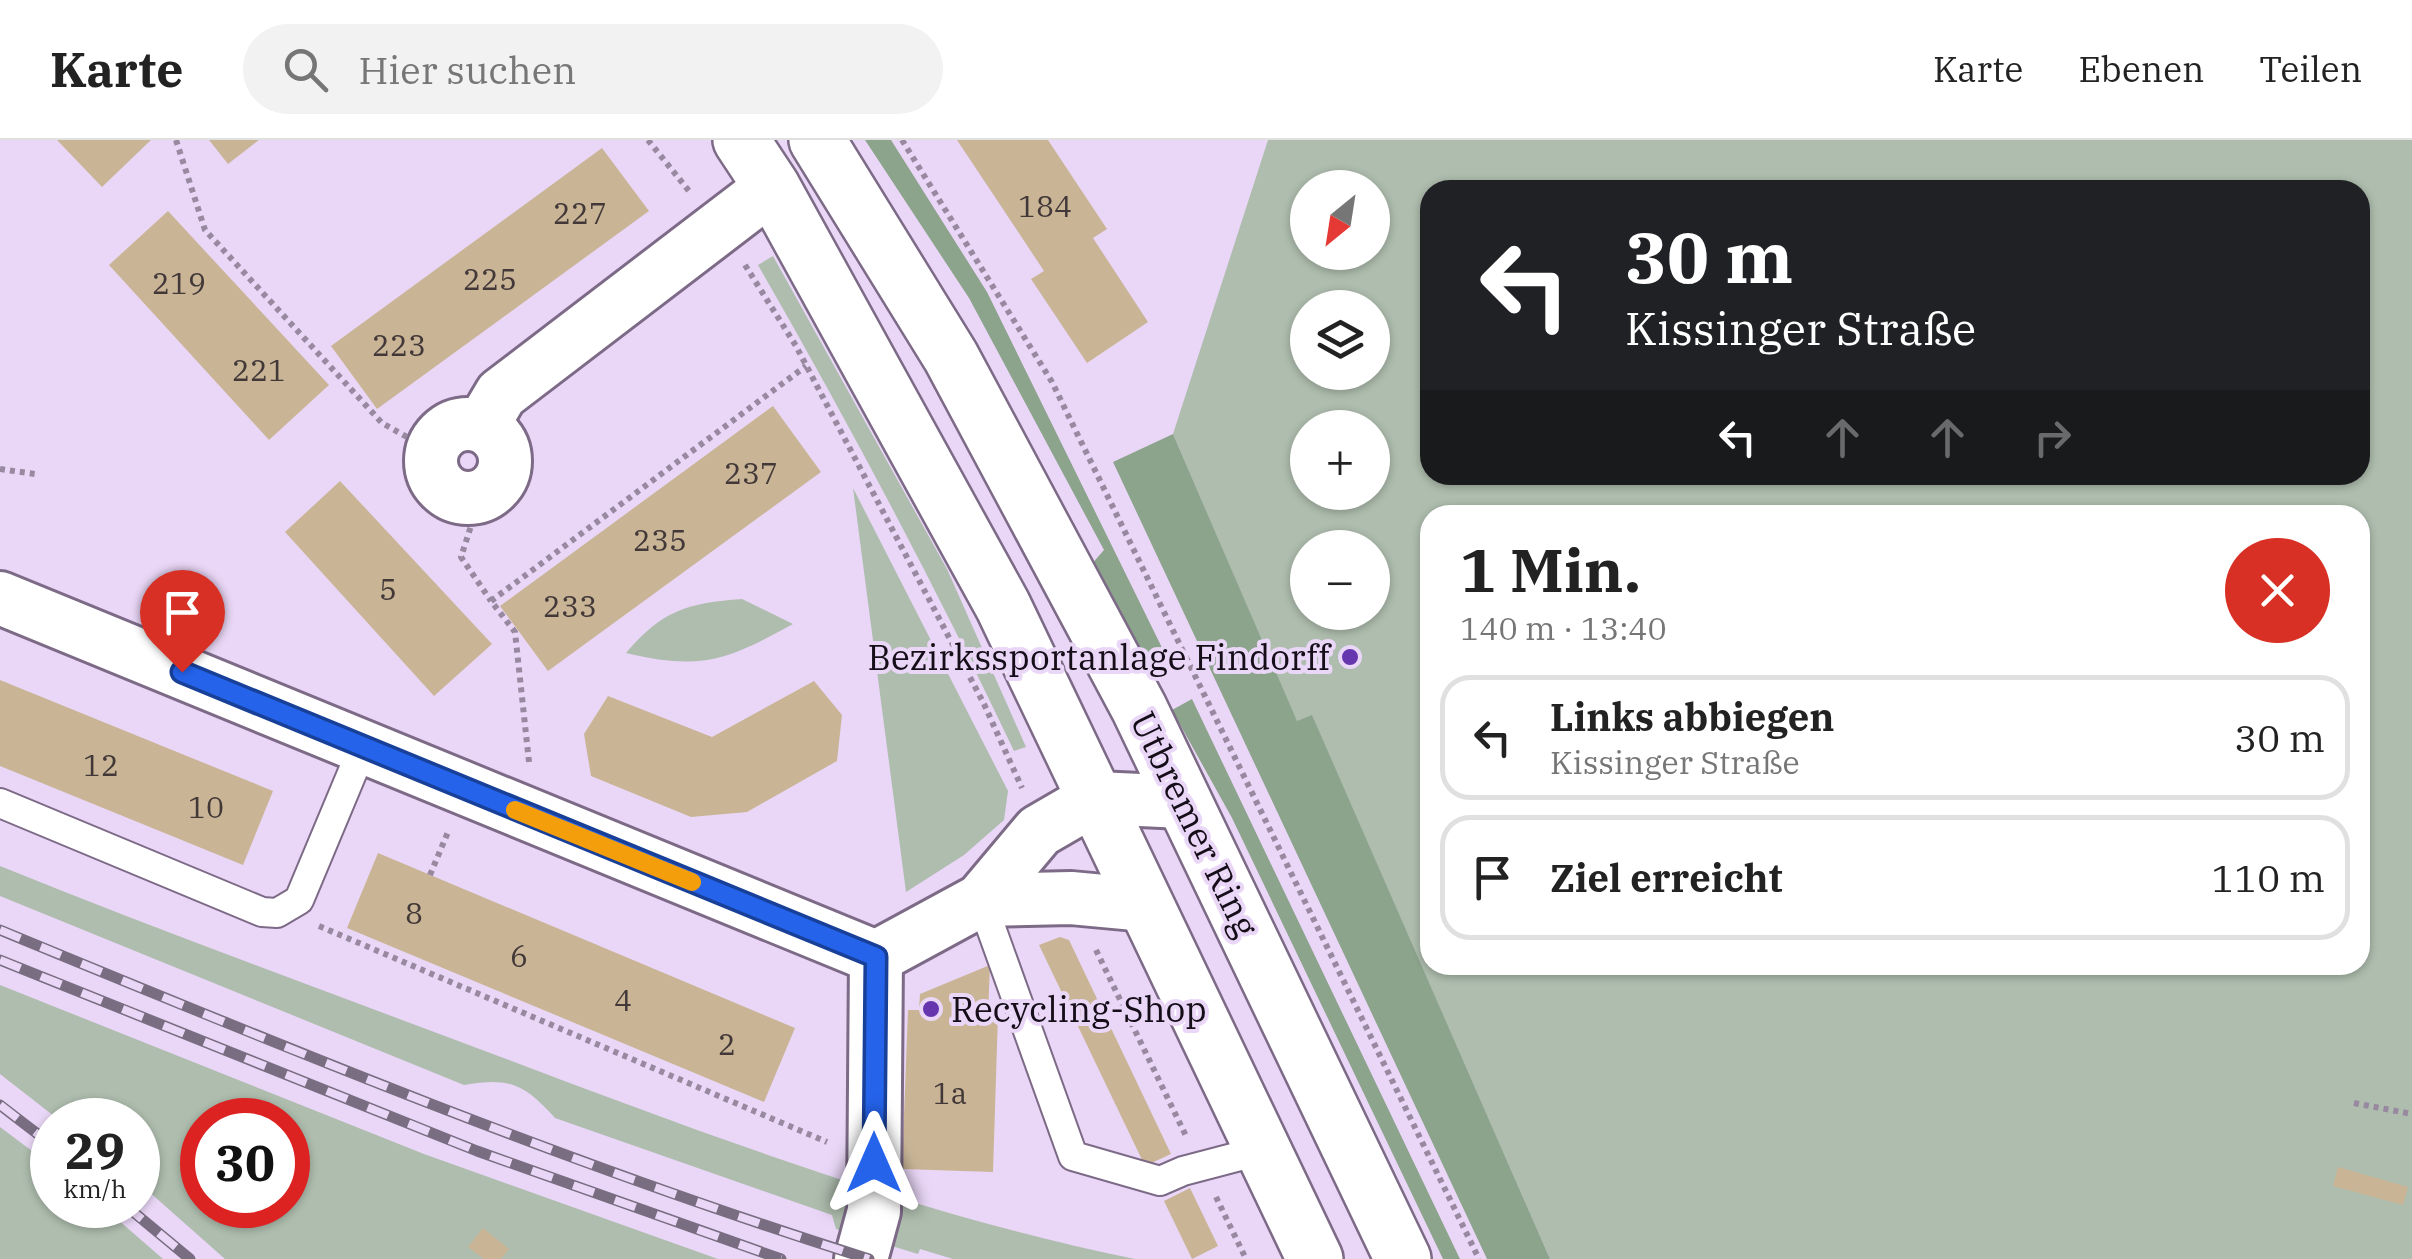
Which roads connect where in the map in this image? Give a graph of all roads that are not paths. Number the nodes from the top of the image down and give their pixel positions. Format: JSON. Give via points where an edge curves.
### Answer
{"nodes":[{"id":1,"x":742,"y":140,"type":"edge"},
{"id":2,"x":817,"y":140,"type":"edge"},
{"id":3,"x":772,"y":187,"type":"junction"},
{"id":4,"x":482,"y":426,"type":"junction"},
{"id":5,"x":0,"y":598,"type":"edge"},
{"id":6,"x":363,"y":747,"type":"junction"},
{"id":7,"x":1096,"y":798,"type":"junction"},
{"id":8,"x":1184,"y":802,"type":"junction"},
{"id":9,"x":0,"y":803,"type":"edge"},
{"id":10,"x":981,"y":900,"type":"junction"},
{"id":11,"x":1146,"y":905,"type":"junction"},
{"id":12,"x":876,"y":957,"type":"junction"},
{"id":13,"x":1263,"y":1150,"type":"junction"},
{"id":14,"x":861,"y":1259,"type":"edge"},
{"id":15,"x":1315,"y":1259,"type":"edge"},
{"id":16,"x":1403,"y":1259,"type":"edge"}],
"edges":[{"from":1,"to":3,"type":"main road"},
{"from":2,"to":8,"type":"main road","name":"Utbremer Ring","via":[[951,357]]},
{"from":3,"to":4,"type":"street","via":[[501,394]]},
{"from":3,"to":7,"type":"main road","via":[[1003,606]]},
{"from":4,"to":4,"type":"street","via":[[500,443],[505,467],[492,488],[458,496],[439,484],[432,451],[446,430]]},
{"from":5,"to":6,"type":"street"},
{"from":6,"to":9,"type":"lane","via":[[300,900],[283,910],[262,912]]},
{"from":6,"to":12,"type":"street"},
{"from":7,"to":8,"type":"street"},
{"from":7,"to":10,"type":"street","via":[[1039,831]]},
{"from":7,"to":11,"type":"main road"},
{"from":8,"to":16,"type":"main road","name":"Utbremer Ring"},
{"from":10,"to":11,"type":"street"},
{"from":10,"to":12,"type":"street"},
{"from":10,"to":13,"type":"lane","via":[[1073,1156],[1160,1182]]},
{"from":11,"to":13,"type":"main road"},
{"from":12,"to":14,"type":"street","via":[[874,1211]]},
{"from":13,"to":15,"type":"main road"}]}
